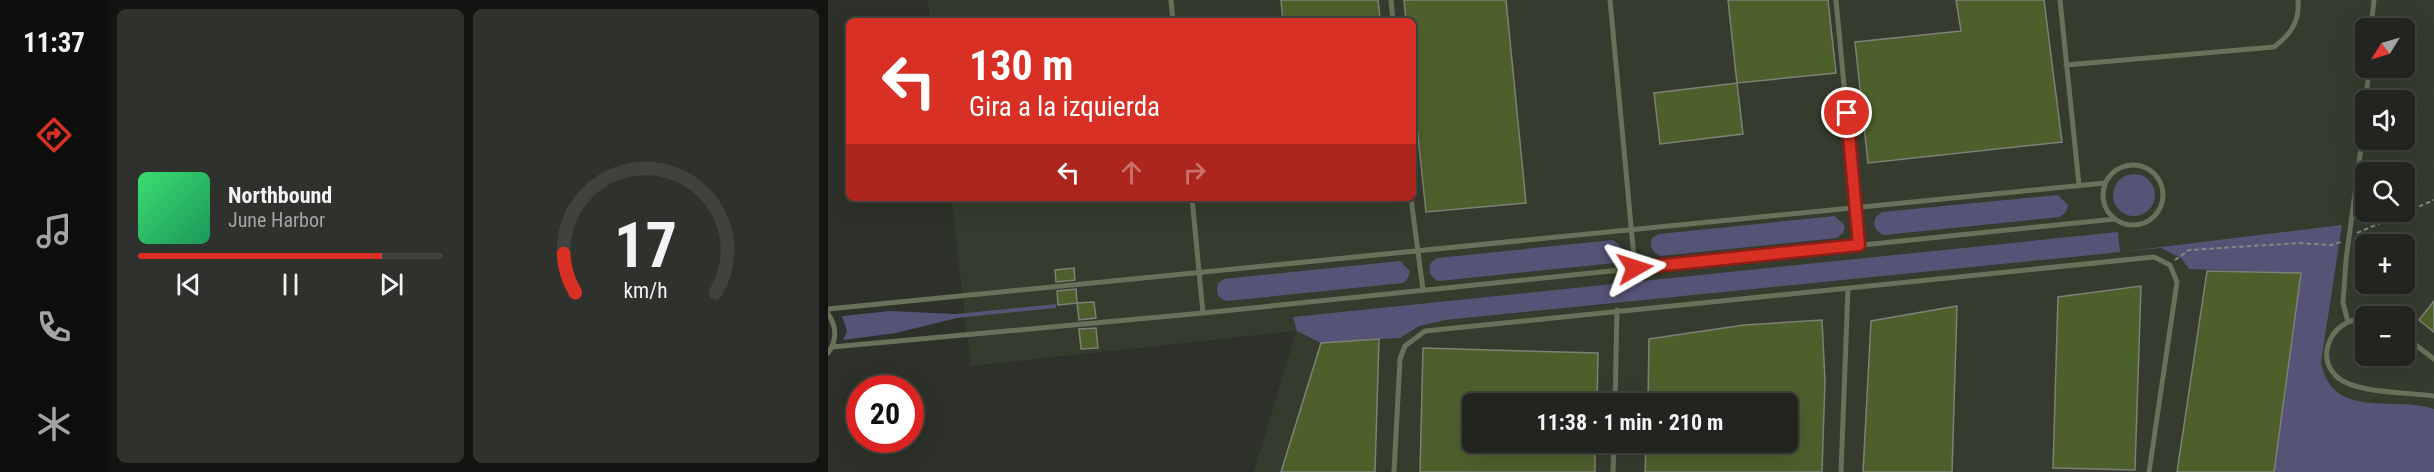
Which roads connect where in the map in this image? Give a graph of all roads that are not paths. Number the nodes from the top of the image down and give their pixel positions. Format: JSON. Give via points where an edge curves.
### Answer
{"nodes":[{"id":1,"x":1171,"y":0,"type":"edge"},
{"id":2,"x":1391,"y":0,"type":"edge"},
{"id":3,"x":1610,"y":0,"type":"edge"},
{"id":4,"x":1836,"y":0,"type":"edge"},
{"id":5,"x":2060,"y":0,"type":"edge"},
{"id":6,"x":2298,"y":0,"type":"edge"},
{"id":7,"x":2374,"y":0,"type":"edge"},
{"id":8,"x":1173,"y":18,"type":"edge"},
{"id":9,"x":1393,"y":18,"type":"edge"},
{"id":10,"x":2373,"y":18,"type":"edge"},
{"id":11,"x":2066,"y":65,"type":"junction"},
{"id":12,"x":2361,"y":150,"type":"edge"},
{"id":13,"x":2105,"y":183,"type":"junction"},
{"id":14,"x":2079,"y":185,"type":"junction"},
{"id":15,"x":1192,"y":201,"type":"edge"},
{"id":16,"x":1411,"y":201,"type":"edge"},
{"id":17,"x":1856,"y":207,"type":"junction"},
{"id":18,"x":2115,"y":219,"type":"junction"},
{"id":19,"x":1630,"y":230,"type":"junction"},
{"id":20,"x":1859,"y":245,"type":"junction"},
{"id":21,"x":1417,"y":251,"type":"junction"},
{"id":22,"x":1635,"y":268,"type":"junction"},
{"id":23,"x":1200,"y":272,"type":"junction"},
{"id":24,"x":1848,"y":288,"type":"junction"},
{"id":25,"x":1423,"y":290,"type":"junction"},
{"id":26,"x":828,"y":309,"type":"edge"},
{"id":27,"x":1617,"y":310,"type":"junction"},
{"id":28,"x":1203,"y":313,"type":"junction"},
{"id":29,"x":828,"y":314,"type":"edge"},
{"id":30,"x":2355,"y":321,"type":"edge"},
{"id":31,"x":2348,"y":322,"type":"junction"},
{"id":32,"x":2415,"y":344,"type":"edge"},
{"id":33,"x":832,"y":347,"type":"junction"},
{"id":34,"x":828,"y":353,"type":"edge"},
{"id":35,"x":2434,"y":359,"type":"edge"},
{"id":36,"x":1615,"y":393,"type":"edge"},
{"id":37,"x":2434,"y":396,"type":"edge"},
{"id":38,"x":1614,"y":453,"type":"edge"},
{"id":39,"x":1394,"y":472,"type":"edge"},
{"id":40,"x":1613,"y":472,"type":"edge"},
{"id":41,"x":1841,"y":472,"type":"edge"},
{"id":42,"x":2150,"y":472,"type":"edge"}],
"edges":[{"from":1,"to":8,"type":"lane"},
{"from":2,"to":9,"type":"lane"},
{"from":3,"to":19,"type":"lane"},
{"from":4,"to":17,"type":"lane"},
{"from":5,"to":11,"type":"lane"},
{"from":6,"to":11,"type":"lane","via":[[2299,13],[2289,36],[2274,47]]},
{"from":7,"to":10,"type":"lane"},
{"from":11,"to":14,"type":"lane"},
{"from":12,"to":31,"type":"lane","via":[[2343,303]]},
{"from":13,"to":14,"type":"lane"},
{"from":13,"to":18,"type":"lane","via":[[2104,203]]},
{"from":13,"to":18,"type":"lane","via":[[2119,167],[2129,164],[2150,169],[2162,185],[2163,204],[2151,220],[2133,226]]},
{"from":14,"to":17,"type":"lane"},
{"from":15,"to":23,"type":"lane"},
{"from":16,"to":21,"type":"lane"},
{"from":17,"to":19,"type":"lane"},
{"from":17,"to":20,"type":"lane"},
{"from":18,"to":20,"type":"lane"},
{"from":19,"to":21,"type":"lane"},
{"from":19,"to":22,"type":"lane"},
{"from":20,"to":22,"type":"lane"},
{"from":21,"to":23,"type":"lane"},
{"from":21,"to":25,"type":"lane"},
{"from":22,"to":25,"type":"lane"},
{"from":23,"to":26,"type":"lane"},
{"from":23,"to":28,"type":"lane"},
{"from":24,"to":27,"type":"lane"},
{"from":24,"to":41,"type":"lane"},
{"from":24,"to":42,"type":"lane","via":[[2154,257],[2170,265],[2177,282]]},
{"from":25,"to":28,"type":"lane"},
{"from":27,"to":36,"type":"lane"},
{"from":27,"to":39,"type":"lane","via":[[1425,331],[1414,337],[1405,346],[1397,375]]},
{"from":28,"to":33,"type":"lane"},
{"from":29,"to":33,"type":"lane","via":[[834,327]]},
{"from":30,"to":31,"type":"lane"},
{"from":31,"to":37,"type":"lane","via":[[2328,341],[2326,357],[2335,375],[2357,388]]},
{"from":32,"to":35,"type":"lane"},
{"from":33,"to":34,"type":"lane"},
{"from":38,"to":40,"type":"lane"}]}
